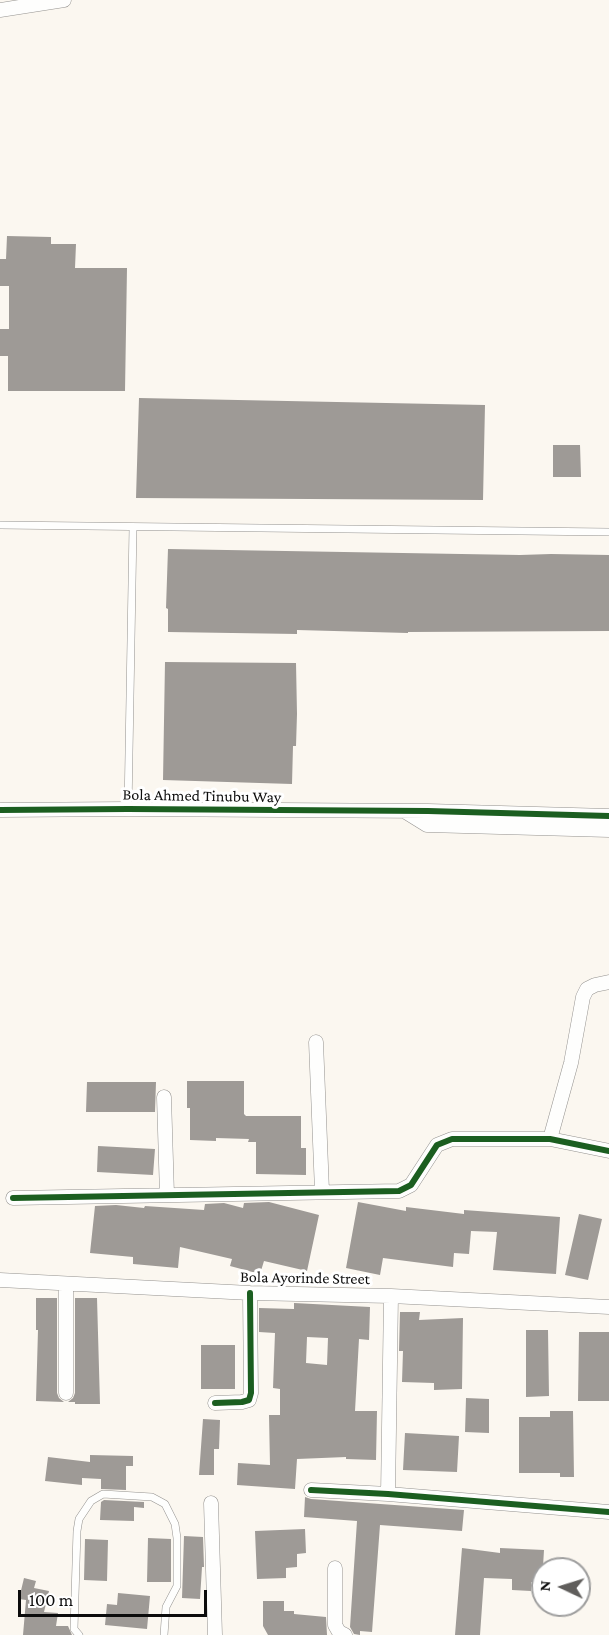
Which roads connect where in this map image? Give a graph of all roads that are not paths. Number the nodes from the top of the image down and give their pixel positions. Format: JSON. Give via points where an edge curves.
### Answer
{"nodes":[{"id":1,"x":64,"y":0,"type":"edge"},
{"id":2,"x":0,"y":10,"type":"edge"},
{"id":3,"x":0,"y":525,"type":"edge"},
{"id":4,"x":133,"y":527,"type":"junction"},
{"id":5,"x":609,"y":532,"type":"edge"},
{"id":6,"x":128,"y":809,"type":"junction"},
{"id":7,"x":0,"y":810,"type":"edge"},
{"id":8,"x":405,"y":811,"type":"junction"},
{"id":9,"x":609,"y":816,"type":"edge"},
{"id":10,"x":609,"y":830,"type":"edge"},
{"id":11,"x":609,"y":982,"type":"edge"},
{"id":12,"x":316,"y":1042,"type":"dead end"},
{"id":13,"x":165,"y":1097,"type":"dead end"},
{"id":14,"x":549,"y":1139,"type":"junction"},
{"id":15,"x":609,"y":1151,"type":"edge"},
{"id":16,"x":322,"y":1191,"type":"junction"},
{"id":17,"x":167,"y":1195,"type":"junction"},
{"id":18,"x":13,"y":1198,"type":"dead end"},
{"id":19,"x":0,"y":1280,"type":"edge"},
{"id":20,"x":66,"y":1285,"type":"junction"},
{"id":21,"x":250,"y":1293,"type":"junction"},
{"id":22,"x":391,"y":1296,"type":"junction"},
{"id":23,"x":609,"y":1307,"type":"edge"},
{"id":24,"x":66,"y":1393,"type":"dead end"},
{"id":25,"x":215,"y":1403,"type":"dead end"},
{"id":26,"x":310,"y":1490,"type":"dead end"},
{"id":27,"x":388,"y":1494,"type":"junction"},
{"id":28,"x":211,"y":1503,"type":"dead end"},
{"id":29,"x":609,"y":1512,"type":"edge"},
{"id":30,"x":335,"y":1569,"type":"dead end"},
{"id":31,"x":79,"y":1635,"type":"edge"},
{"id":32,"x":164,"y":1635,"type":"edge"},
{"id":33,"x":215,"y":1635,"type":"edge"},
{"id":34,"x":345,"y":1635,"type":"edge"}],
"edges":[{"from":1,"to":2,"type":"street"},
{"from":3,"to":4,"type":"lane"},
{"from":4,"to":5,"type":"lane"},
{"from":4,"to":6,"type":"lane"},
{"from":6,"to":7,"type":"street","name":"Bola Ahmed Tinubu Way"},
{"from":6,"to":8,"type":"street","name":"Bola Ahmed Tinubu Way"},
{"from":8,"to":9,"type":"street","name":"Bola Ahmed Tinubu Way"},
{"from":8,"to":10,"type":"street","via":[[428,825]]},
{"from":11,"to":14,"type":"street","via":[[595,984],[582,997],[571,1064]]},
{"from":12,"to":16,"type":"street"},
{"from":13,"to":17,"type":"street"},
{"from":14,"to":15,"type":"street"},
{"from":14,"to":16,"type":"street","via":[[452,1139],[437,1145],[411,1185],[399,1191]]},
{"from":16,"to":17,"type":"street"},
{"from":17,"to":18,"type":"street"},
{"from":19,"to":20,"type":"street","name":"Bola Ayorinde Street"},
{"from":20,"to":21,"type":"street","name":"Bola Ayorinde Street"},
{"from":20,"to":24,"type":"street"},
{"from":21,"to":22,"type":"street","name":"Bola Ayorinde Street"},
{"from":21,"to":25,"type":"street","via":[[249,1400]]},
{"from":22,"to":23,"type":"street","name":"Bola Ayorinde Street"},
{"from":22,"to":27,"type":"street"},
{"from":26,"to":27,"type":"street"},
{"from":27,"to":29,"type":"street"},
{"from":28,"to":33,"type":"street"},
{"from":30,"to":34,"type":"street","via":[[335,1625]]},
{"from":31,"to":32,"type":"lane","via":[[74,1629],[79,1519],[91,1501],[104,1494],[152,1497],[165,1504],[169,1512],[177,1538],[177,1586],[166,1607]]}]}
